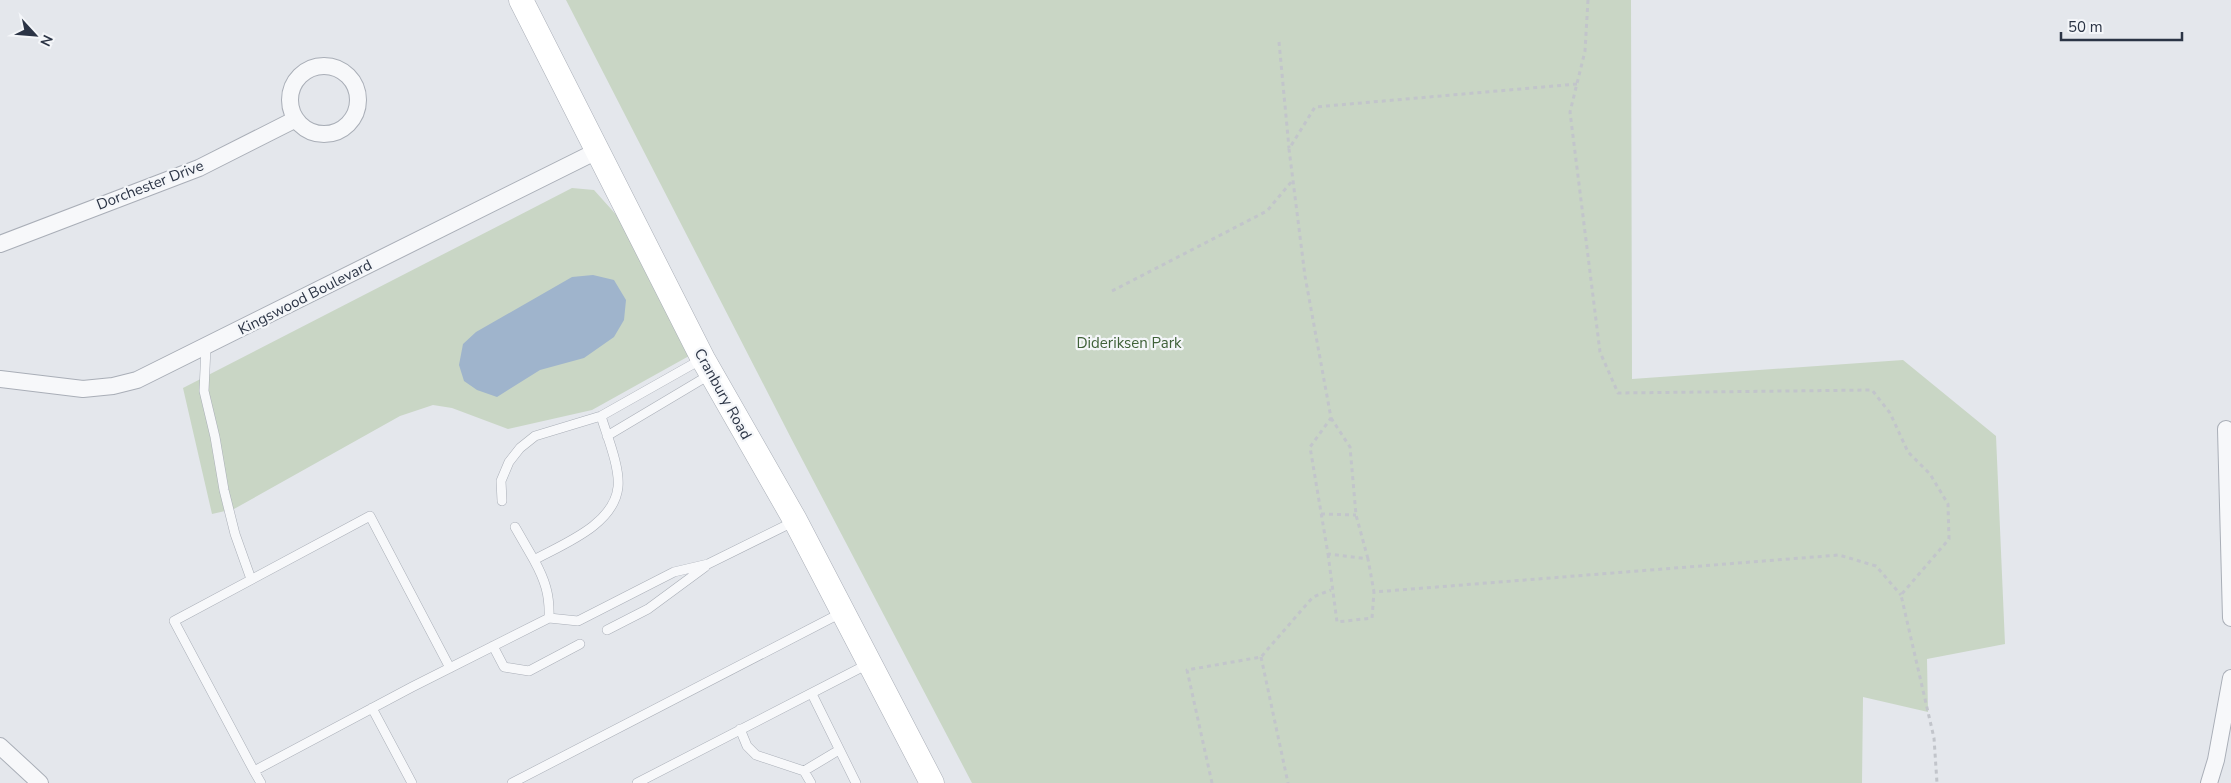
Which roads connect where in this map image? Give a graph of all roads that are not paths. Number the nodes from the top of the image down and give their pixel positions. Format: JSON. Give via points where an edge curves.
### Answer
{"nodes":[{"id":1,"x":521,"y":0,"type":"edge"},
{"id":2,"x":296,"y":118,"type":"junction"},
{"id":3,"x":596,"y":151,"type":"junction"},
{"id":4,"x":0,"y":244,"type":"edge"},
{"id":5,"x":206,"y":347,"type":"junction"},
{"id":6,"x":707,"y":366,"type":"junction"},
{"id":7,"x":0,"y":379,"type":"edge"},
{"id":8,"x":601,"y":416,"type":"junction"},
{"id":9,"x":2226,"y":429,"type":"dead end"},
{"id":10,"x":607,"y":436,"type":"junction"},
{"id":11,"x":502,"y":501,"type":"dead end"},
{"id":12,"x":795,"y":520,"type":"junction"},
{"id":13,"x":516,"y":527,"type":"dead end"},
{"id":14,"x":534,"y":560,"type":"junction"},
{"id":15,"x":708,"y":564,"type":"junction"},
{"id":16,"x":251,"y":580,"type":"junction"},
{"id":17,"x":844,"y":612,"type":"junction"},
{"id":18,"x":550,"y":618,"type":"junction"},
{"id":19,"x":2231,"y":618,"type":"edge"},
{"id":20,"x":607,"y":630,"type":"dead end"},
{"id":21,"x":580,"y":644,"type":"dead end"},
{"id":22,"x":493,"y":646,"type":"junction"},
{"id":23,"x":871,"y":663,"type":"junction"},
{"id":24,"x":450,"y":668,"type":"junction"},
{"id":25,"x":2231,"y":678,"type":"edge"},
{"id":26,"x":812,"y":694,"type":"junction"},
{"id":27,"x":372,"y":708,"type":"junction"},
{"id":28,"x":740,"y":729,"type":"junction"},
{"id":29,"x":0,"y":746,"type":"edge"},
{"id":30,"x":839,"y":750,"type":"junction"},
{"id":31,"x":254,"y":771,"type":"junction"},
{"id":32,"x":804,"y":771,"type":"junction"},
{"id":33,"x":40,"y":783,"type":"edge"},
{"id":34,"x":260,"y":783,"type":"edge"},
{"id":35,"x":412,"y":783,"type":"edge"},
{"id":36,"x":512,"y":783,"type":"edge"},
{"id":37,"x":637,"y":783,"type":"edge"},
{"id":38,"x":811,"y":783,"type":"edge"},
{"id":39,"x":856,"y":783,"type":"edge"},
{"id":40,"x":932,"y":783,"type":"edge"},
{"id":41,"x":2209,"y":783,"type":"edge"}],
"edges":[{"from":1,"to":3,"type":"main road","name":"Cranbury Road"},
{"from":2,"to":2,"type":"street","via":[[309,130],[320,134],[340,130],[349,124],[357,110],[355,84],[344,72],[329,66],[308,69],[294,84],[290,95],[290,105]]},
{"from":2,"to":4,"type":"street","name":"Dorchester Drive","via":[[199,168]]},
{"from":3,"to":5,"type":"street","name":"Kingswood Boulevard"},
{"from":3,"to":6,"type":"main road","name":"Cranbury Road"},
{"from":5,"to":7,"type":"street","name":"Kingswood Boulevard","via":[[137,380],[113,386],[83,389]]},
{"from":5,"to":16,"type":"lane","via":[[204,391],[224,490]]},
{"from":6,"to":8,"type":"lane"},
{"from":6,"to":10,"type":"lane"},
{"from":6,"to":12,"type":"main road","name":"Cranbury Road"},
{"from":8,"to":10,"type":"lane"},
{"from":8,"to":11,"type":"lane","via":[[535,436],[520,448],[508,462],[501,481]]},
{"from":9,"to":19,"type":"street"},
{"from":10,"to":14,"type":"lane","via":[[618,487],[611,509],[598,523]]},
{"from":12,"to":15,"type":"lane"},
{"from":12,"to":17,"type":"main road","name":"Cranbury Road"},
{"from":13,"to":14,"type":"lane"},
{"from":14,"to":18,"type":"lane","via":[[545,580]]},
{"from":15,"to":18,"type":"lane","via":[[674,572],[578,621]]},
{"from":15,"to":20,"type":"lane","via":[[648,609]]},
{"from":16,"to":24,"type":"lane","via":[[370,516]]},
{"from":16,"to":31,"type":"lane","via":[[174,620]]},
{"from":17,"to":23,"type":"main road","name":"Cranbury Road"},
{"from":17,"to":36,"type":"lane"},
{"from":18,"to":22,"type":"lane"},
{"from":21,"to":22,"type":"lane","via":[[528,670],[504,667]]},
{"from":22,"to":24,"type":"lane"},
{"from":23,"to":26,"type":"lane"},
{"from":23,"to":40,"type":"main road","name":"Cranbury Road"},
{"from":24,"to":27,"type":"lane"},
{"from":25,"to":41,"type":"street"},
{"from":26,"to":28,"type":"lane"},
{"from":26,"to":30,"type":"lane"},
{"from":27,"to":31,"type":"lane"},
{"from":27,"to":35,"type":"lane"},
{"from":28,"to":32,"type":"lane","via":[[747,746],[756,755]]},
{"from":28,"to":37,"type":"lane"},
{"from":29,"to":33,"type":"street"},
{"from":30,"to":32,"type":"lane"},
{"from":30,"to":39,"type":"lane"},
{"from":31,"to":34,"type":"lane"},
{"from":32,"to":38,"type":"lane"}]}
